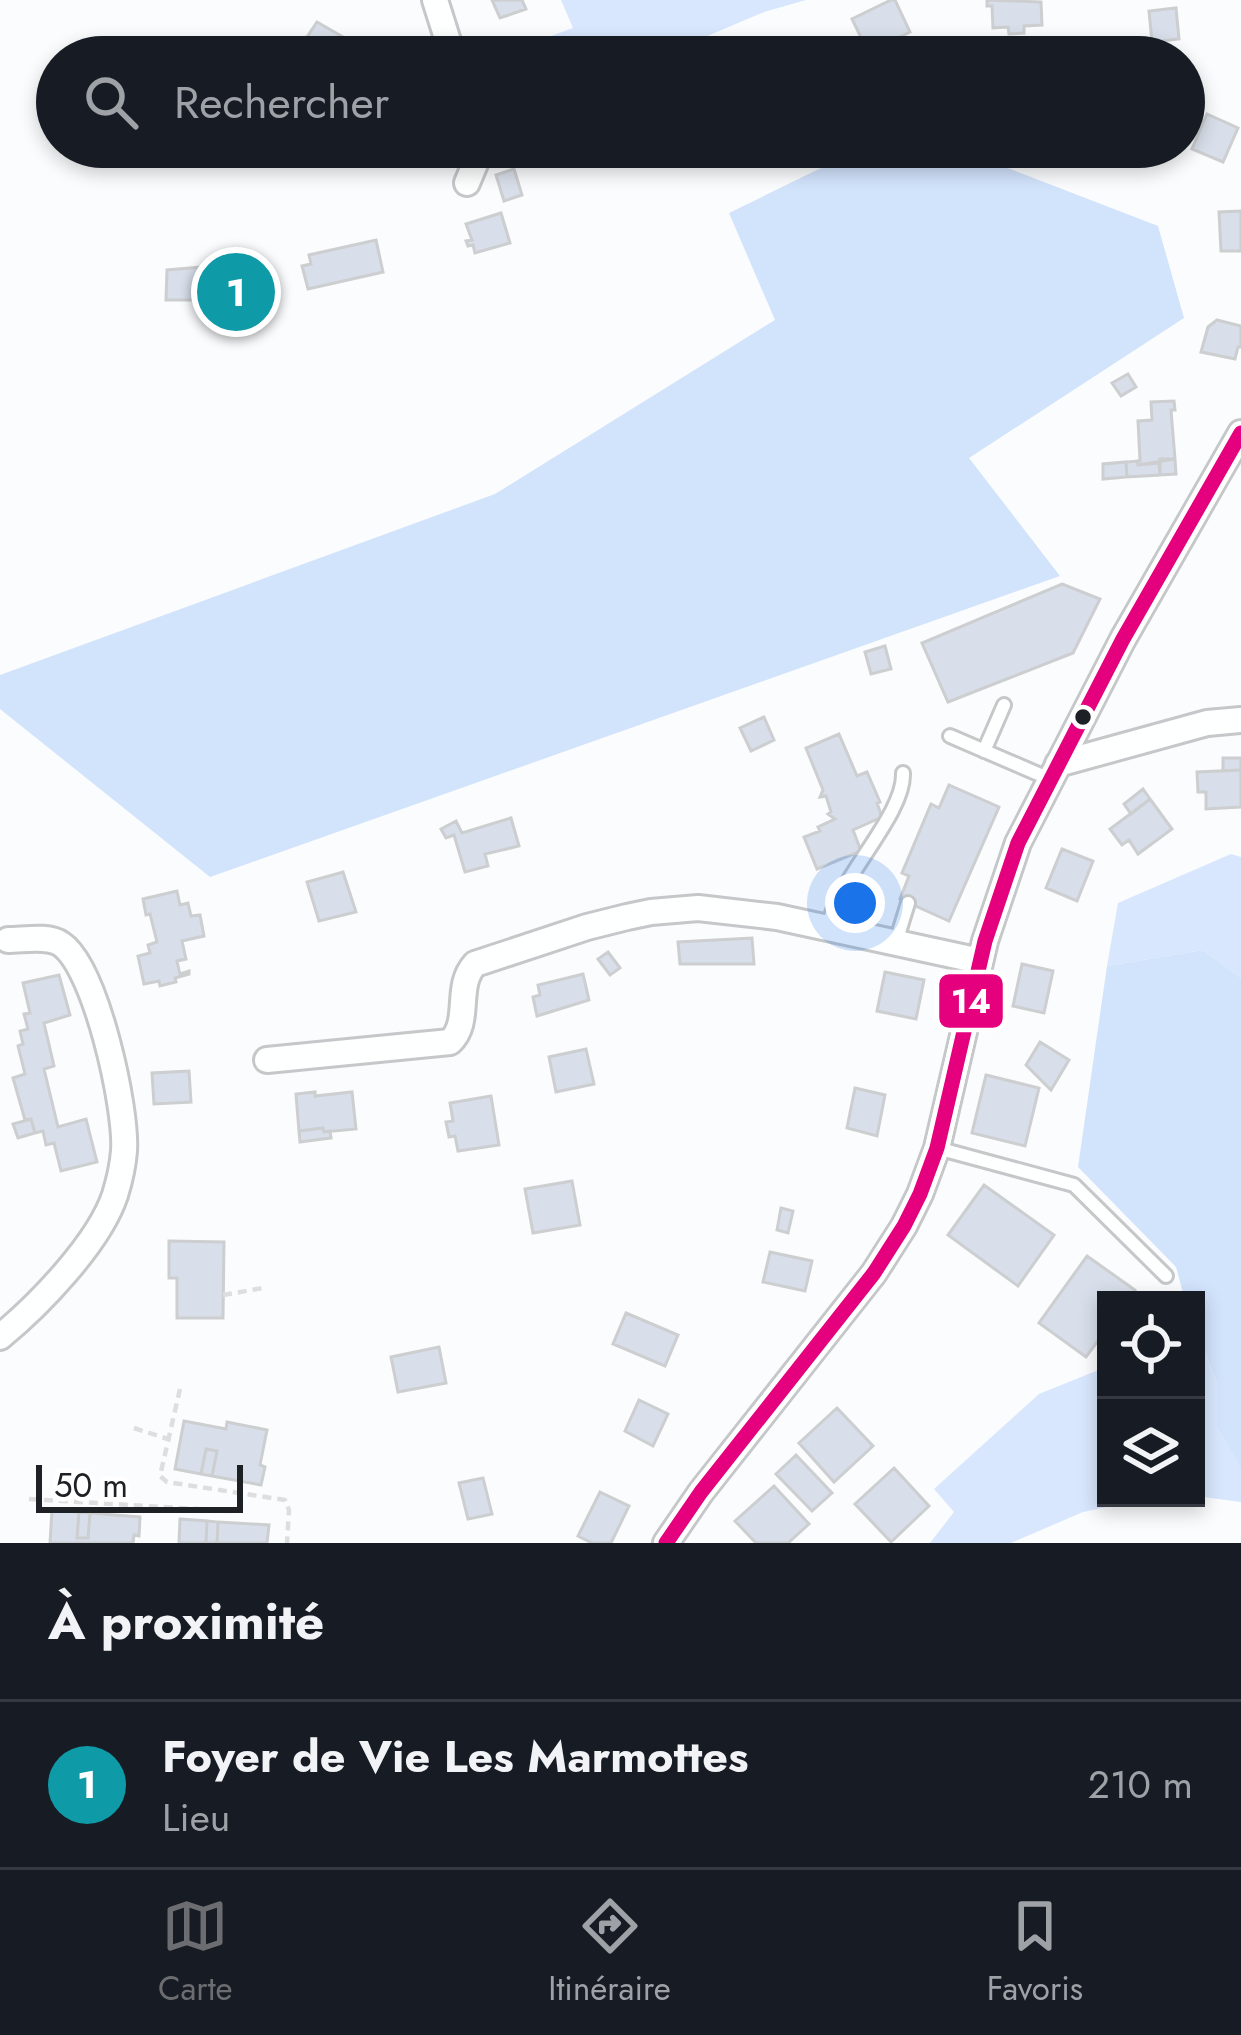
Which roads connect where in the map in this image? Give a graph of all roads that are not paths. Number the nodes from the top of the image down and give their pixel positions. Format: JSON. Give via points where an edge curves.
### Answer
{"nodes":[{"id":1,"x":435,"y":0,"type":"edge"},
{"id":2,"x":446,"y":36,"type":"edge"},
{"id":3,"x":473,"y":168,"type":"edge"},
{"id":4,"x":467,"y":183,"type":"dead end"},
{"id":5,"x":1241,"y":433,"type":"edge"},
{"id":6,"x":1004,"y":705,"type":"dead end"},
{"id":7,"x":1241,"y":720,"type":"edge"},
{"id":8,"x":950,"y":736,"type":"dead end"},
{"id":9,"x":984,"y":751,"type":"junction"},
{"id":10,"x":1054,"y":772,"type":"junction"},
{"id":11,"x":903,"y":773,"type":"dead end"},
{"id":12,"x":908,"y":903,"type":"dead end"},
{"id":13,"x":828,"y":928,"type":"junction"},
{"id":14,"x":8,"y":940,"type":"dead end"},
{"id":15,"x":896,"y":943,"type":"junction"},
{"id":16,"x":980,"y":961,"type":"junction"},
{"id":17,"x":267,"y":1060,"type":"dead end"},
{"id":18,"x":937,"y":1148,"type":"junction"},
{"id":19,"x":1166,"y":1276,"type":"dead end"},
{"id":20,"x":0,"y":1337,"type":"edge"},
{"id":21,"x":666,"y":1543,"type":"edge"}],
"edges":[{"from":1,"to":2,"type":"street"},
{"from":3,"to":4,"type":"street"},
{"from":5,"to":10,"type":"street"},
{"from":6,"to":9,"type":"lane"},
{"from":7,"to":10,"type":"street","via":[[1207,723]]},
{"from":8,"to":9,"type":"lane"},
{"from":9,"to":10,"type":"lane"},
{"from":10,"to":16,"type":"street","via":[[1008,869]]},
{"from":11,"to":13,"type":"lane"},
{"from":12,"to":15,"type":"lane"},
{"from":13,"to":15,"type":"street"},
{"from":13,"to":17,"type":"street","via":[[722,909],[627,917],[475,964],[465,975],[459,1032],[450,1042]]},
{"from":14,"to":20,"type":"street","via":[[56,940],[72,952],[108,1046],[124,1153],[114,1198],[84,1250]]},
{"from":15,"to":16,"type":"street"},
{"from":16,"to":18,"type":"street"},
{"from":18,"to":19,"type":"lane","via":[[1074,1185]]},
{"from":18,"to":21,"type":"street","via":[[886,1257]]}]}
